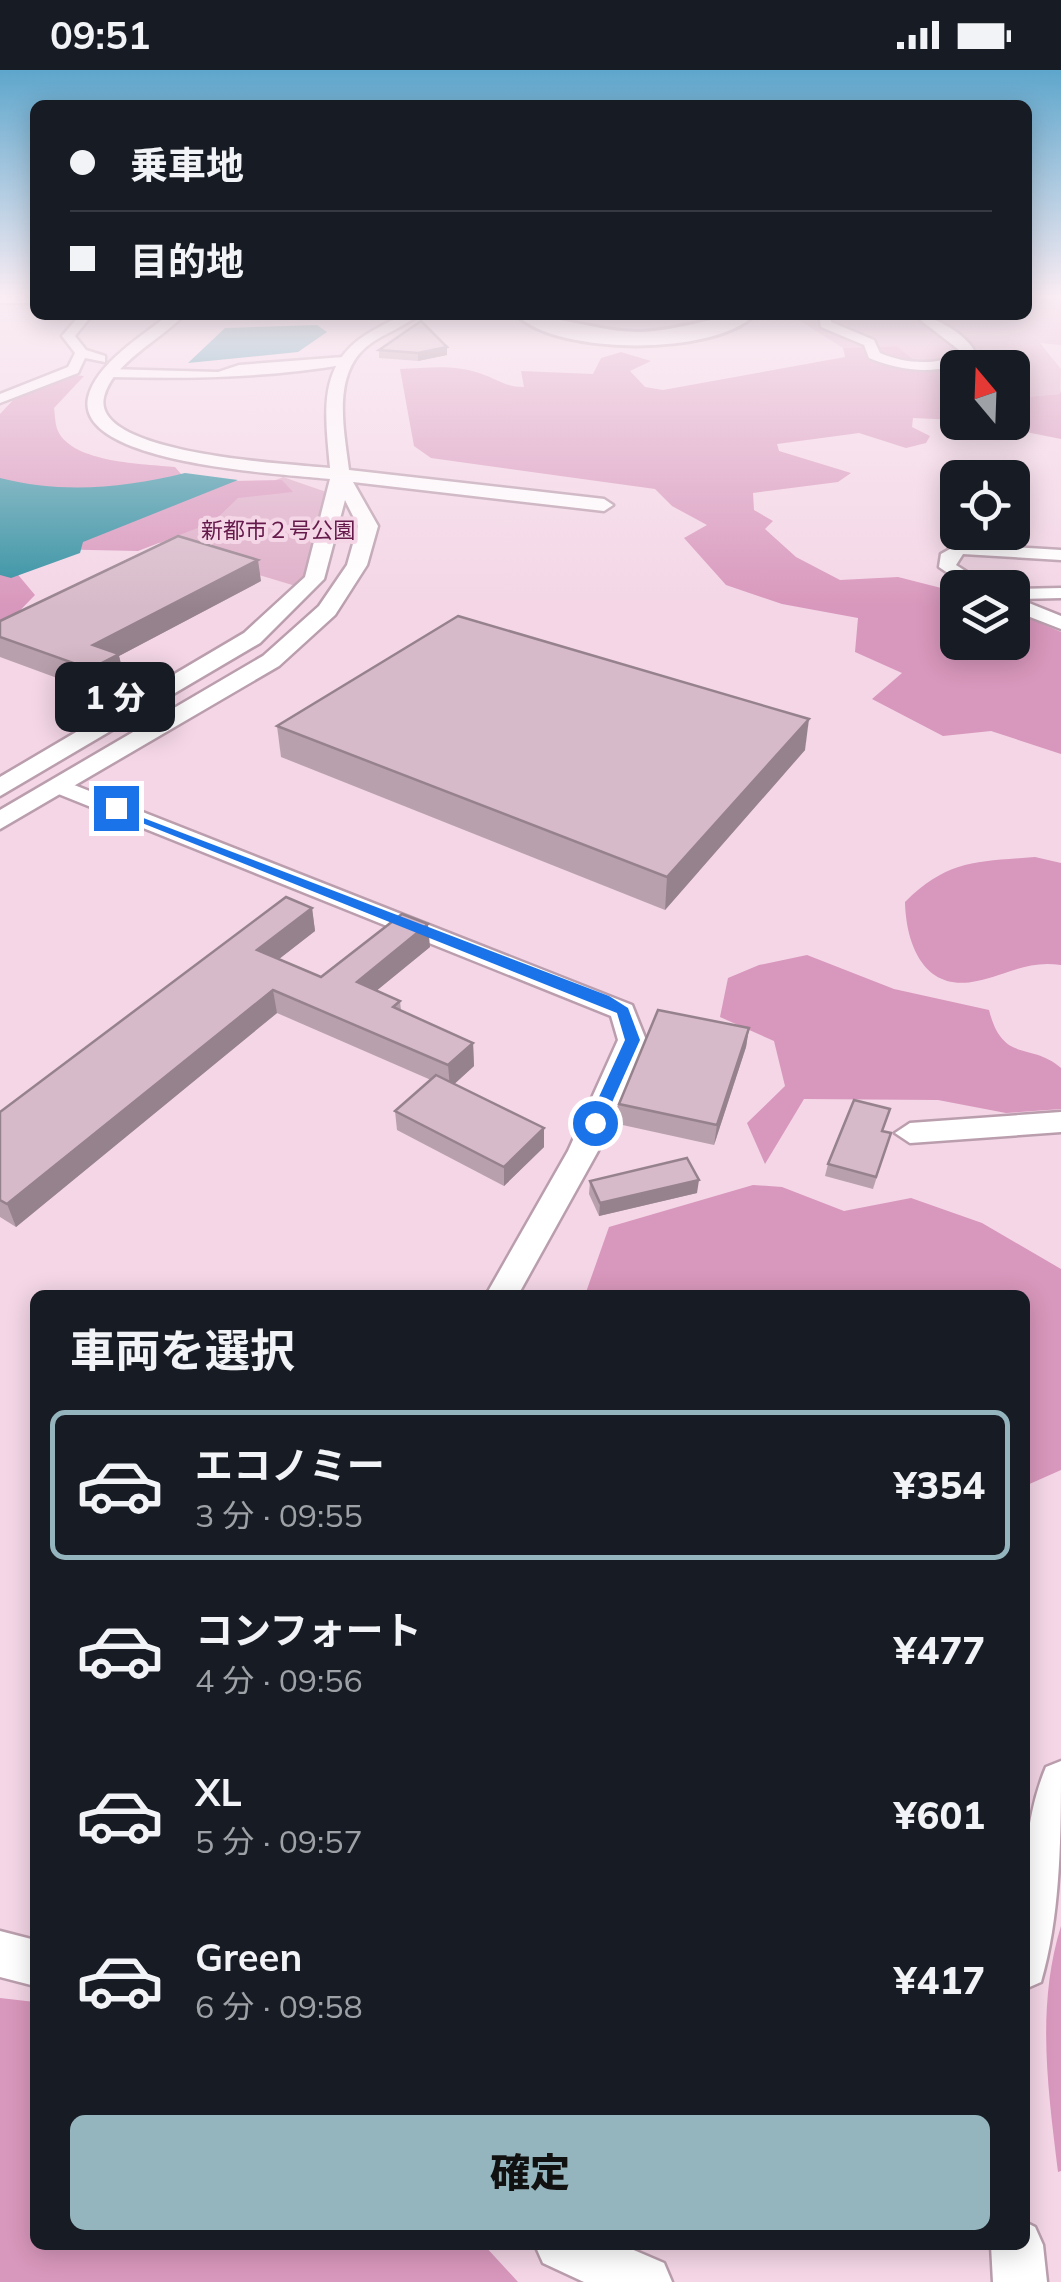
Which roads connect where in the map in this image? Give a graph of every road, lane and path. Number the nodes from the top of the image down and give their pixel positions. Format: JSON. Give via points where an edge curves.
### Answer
{"nodes":[{"id":1,"x":94,"y":401,"type":"edge"},
{"id":2,"x":334,"y":401,"type":"edge"},
{"id":3,"x":340,"y":474,"type":"junction"},
{"id":4,"x":604,"y":504,"type":"dead end"},
{"id":5,"x":1061,"y":555,"type":"edge"},
{"id":6,"x":953,"y":570,"type":"edge"},
{"id":7,"x":1061,"y":593,"type":"edge"},
{"id":8,"x":1030,"y":594,"type":"edge"},
{"id":9,"x":1030,"y":610,"type":"edge"},
{"id":10,"x":1061,"y":623,"type":"edge"},
{"id":11,"x":60,"y":786,"type":"junction"},
{"id":12,"x":0,"y":788,"type":"edge"},
{"id":13,"x":0,"y":822,"type":"edge"},
{"id":14,"x":1061,"y":1122,"type":"edge"},
{"id":15,"x":910,"y":1132,"type":"dead end"},
{"id":16,"x":505,"y":1290,"type":"edge"},
{"id":17,"x":1061,"y":1782,"type":"edge"},
{"id":18,"x":1030,"y":1940,"type":"edge"},
{"id":19,"x":0,"y":1954,"type":"edge"},
{"id":20,"x":30,"y":1961,"type":"edge"},
{"id":21,"x":572,"y":2250,"type":"edge"},
{"id":22,"x":1017,"y":2250,"type":"edge"},
{"id":23,"x":645,"y":2282,"type":"edge"},
{"id":24,"x":1020,"y":2282,"type":"edge"}],
"edges":[{"from":1,"to":3,"type":"street","via":[[104,427],[132,443],[178,456]]},
{"from":2,"to":3,"type":"street"},
{"from":3,"to":4,"type":"street"},
{"from":3,"to":11,"type":"street","via":[[368,526],[357,565],[327,610],[271,660]]},
{"from":3,"to":12,"type":"street","via":[[314,579],[252,638]]},
{"from":5,"to":6,"type":"street","via":[[960,549],[947,558]]},
{"from":7,"to":8,"type":"street"},
{"from":9,"to":10,"type":"street"},
{"from":11,"to":13,"type":"street"},
{"from":11,"to":16,"type":"street","via":[[623,1011],[632,1040],[583,1151]]},
{"from":14,"to":15,"type":"street"},
{"from":17,"to":18,"type":"street"},
{"from":19,"to":20,"type":"street"},
{"from":21,"to":23,"type":"street"},
{"from":22,"to":24,"type":"street"}]}
